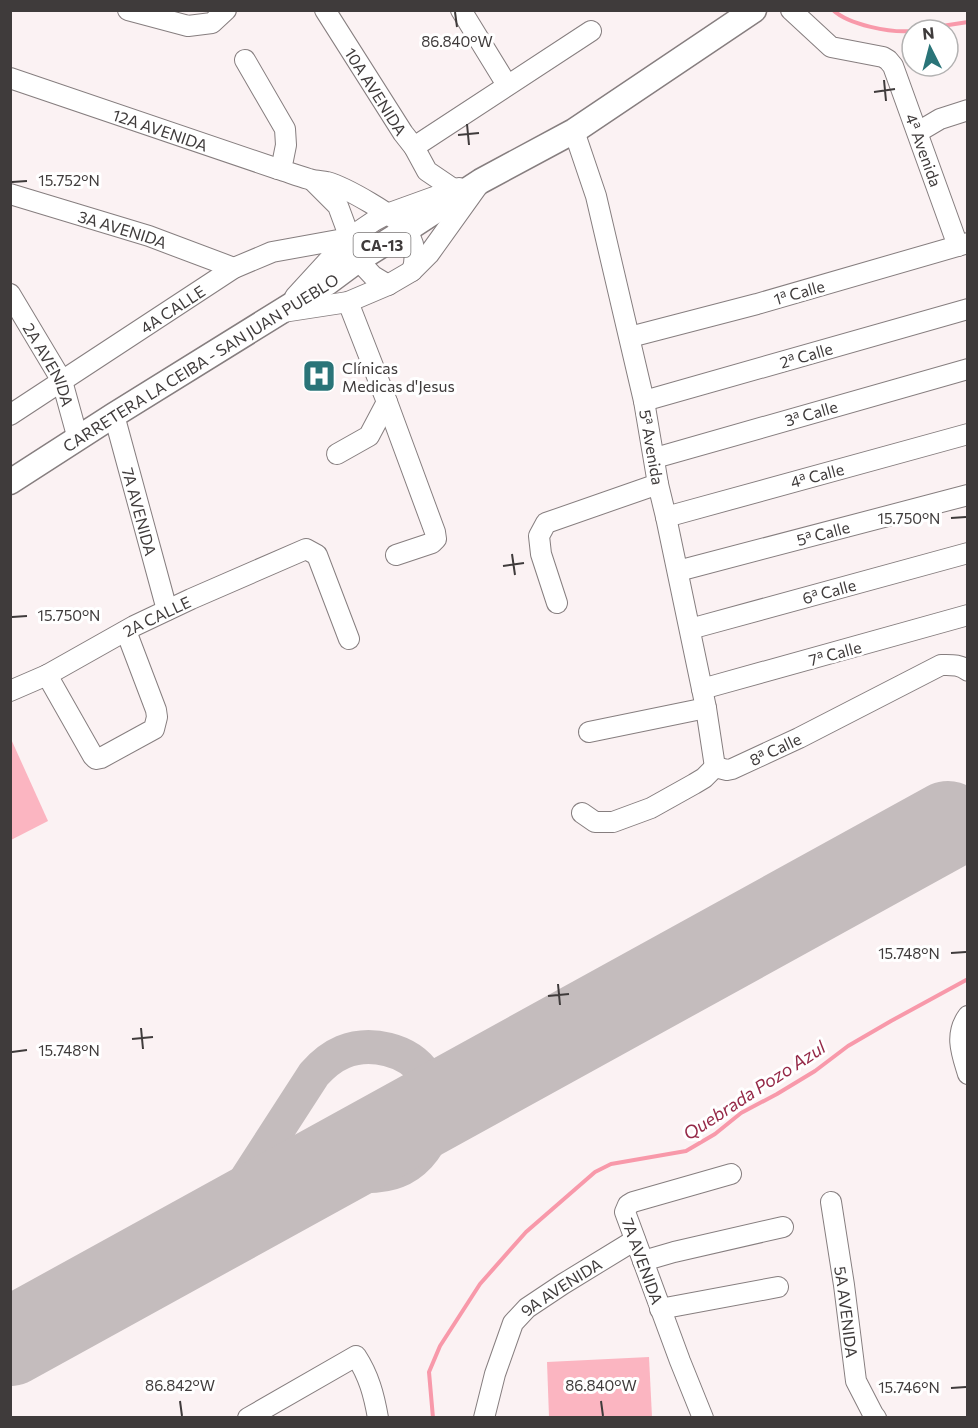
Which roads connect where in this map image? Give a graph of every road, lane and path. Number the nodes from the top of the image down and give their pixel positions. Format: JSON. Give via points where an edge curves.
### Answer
{"nodes":[{"id":1,"x":128,"y":10,"type":"edge"},
{"id":2,"x":325,"y":10,"type":"edge"},
{"id":3,"x":461,"y":10,"type":"edge"},
{"id":4,"x":754,"y":10,"type":"edge"},
{"id":5,"x":791,"y":10,"type":"edge"},
{"id":6,"x":219,"y":17,"type":"edge"},
{"id":7,"x":591,"y":31,"type":"dead end"},
{"id":8,"x":245,"y":60,"type":"dead end"},
{"id":9,"x":10,"y":78,"type":"edge"},
{"id":10,"x":507,"y":85,"type":"junction"},
{"id":11,"x":968,"y":110,"type":"edge"},
{"id":12,"x":574,"y":131,"type":"junction"},
{"id":13,"x":918,"y":132,"type":"junction"},
{"id":14,"x":414,"y":147,"type":"junction"},
{"id":15,"x":278,"y":169,"type":"junction"},
{"id":16,"x":427,"y":171,"type":"junction"},
{"id":17,"x":311,"y":180,"type":"junction"},
{"id":18,"x":481,"y":181,"type":"junction"},
{"id":19,"x":455,"y":190,"type":"junction"},
{"id":20,"x":10,"y":194,"type":"edge"},
{"id":21,"x":424,"y":200,"type":"junction"},
{"id":22,"x":387,"y":214,"type":"junction"},
{"id":23,"x":406,"y":230,"type":"junction"},
{"id":24,"x":963,"y":244,"type":"edge"},
{"id":25,"x":353,"y":249,"type":"junction"},
{"id":26,"x":234,"y":268,"type":"junction"},
{"id":27,"x":412,"y":271,"type":"junction"},
{"id":28,"x":388,"y":285,"type":"junction"},
{"id":29,"x":10,"y":294,"type":"edge"},
{"id":30,"x":348,"y":302,"type":"junction"},
{"id":31,"x":968,"y":309,"type":"edge"},
{"id":32,"x":281,"y":312,"type":"junction"},
{"id":33,"x":16,"y":317,"type":"edge"},
{"id":34,"x":630,"y":337,"type":"junction"},
{"id":35,"x":968,"y":369,"type":"edge"},
{"id":36,"x":62,"y":381,"type":"junction"},
{"id":37,"x":644,"y":401,"type":"junction"},
{"id":38,"x":387,"y":402,"type":"junction"},
{"id":39,"x":10,"y":415,"type":"edge"},
{"id":40,"x":114,"y":415,"type":"junction"},
{"id":41,"x":968,"y":434,"type":"edge"},
{"id":42,"x":78,"y":439,"type":"junction"},
{"id":43,"x":337,"y":454,"type":"dead end"},
{"id":44,"x":655,"y":458,"type":"junction"},
{"id":45,"x":10,"y":482,"type":"edge"},
{"id":46,"x":658,"y":484,"type":"junction"},
{"id":47,"x":968,"y":495,"type":"edge"},
{"id":48,"x":666,"y":517,"type":"junction"},
{"id":49,"x":968,"y":553,"type":"edge"},
{"id":50,"x":396,"y":555,"type":"dead end"},
{"id":51,"x":678,"y":571,"type":"junction"},
{"id":52,"x":557,"y":603,"type":"dead end"},
{"id":53,"x":167,"y":610,"type":"junction"},
{"id":54,"x":968,"y":615,"type":"edge"},
{"id":55,"x":690,"y":629,"type":"junction"},
{"id":56,"x":126,"y":632,"type":"junction"},
{"id":57,"x":349,"y":639,"type":"dead end"},
{"id":58,"x":968,"y":671,"type":"edge"},
{"id":59,"x":47,"y":675,"type":"junction"},
{"id":60,"x":10,"y":691,"type":"edge"},
{"id":61,"x":704,"y":698,"type":"junction"},
{"id":62,"x":589,"y":732,"type":"dead end"},
{"id":63,"x":715,"y":767,"type":"junction"},
{"id":64,"x":582,"y":813,"type":"dead end"},
{"id":65,"x":968,"y":1016,"type":"edge"},
{"id":66,"x":967,"y":1070,"type":"edge"},
{"id":67,"x":731,"y":1174,"type":"dead end"},
{"id":68,"x":831,"y":1202,"type":"dead end"},
{"id":69,"x":783,"y":1227,"type":"dead end"},
{"id":70,"x":635,"y":1240,"type":"junction"},
{"id":71,"x":643,"y":1261,"type":"junction"},
{"id":72,"x":778,"y":1287,"type":"dead end"},
{"id":73,"x":660,"y":1309,"type":"junction"},
{"id":74,"x":248,"y":1418,"type":"edge"},
{"id":75,"x":378,"y":1418,"type":"edge"},
{"id":76,"x":484,"y":1418,"type":"edge"},
{"id":77,"x":703,"y":1418,"type":"edge"},
{"id":78,"x":876,"y":1418,"type":"edge"}],
"edges":[{"from":1,"to":6,"type":"street","via":[[188,26]]},
{"from":2,"to":14,"type":"street","name":"10A AVENIDA"},
{"from":3,"to":10,"type":"street"},
{"from":4,"to":12,"type":"main road","name":"CARRETERA LA CEIBA - SAN JUAN PUEBLO","number":"CA-13"},
{"from":5,"to":13,"type":"street","name":"4ª Avenida","via":[[831,47],[888,60]]},
{"from":7,"to":10,"type":"street"},
{"from":8,"to":15,"type":"street","via":[[285,129],[286,145]]},
{"from":9,"to":15,"type":"street","name":"12A AVENIDA"},
{"from":10,"to":14,"type":"street"},
{"from":11,"to":13,"type":"street","via":[[940,119]]},
{"from":12,"to":18,"type":"main road","name":"CARRETERA LA CEIBA - SAN JUAN PUEBLO","number":"CA-13"},
{"from":12,"to":34,"type":"street","name":"5ª Avenida","via":[[596,196]]},
{"from":13,"to":24,"type":"street","name":"4ª Avenida"},
{"from":14,"to":16,"type":"street","name":"10A AVENIDA"},
{"from":15,"to":17,"type":"street","name":"12A AVENIDA"},
{"from":16,"to":19,"type":"street"},
{"from":16,"to":21,"type":"street"},
{"from":17,"to":22,"type":"street","name":"12A AVENIDA","via":[[329,183]]},
{"from":17,"to":25,"type":"street","name":"12A AVENIDA","via":[[338,206]]},
{"from":18,"to":19,"type":"street"},
{"from":18,"to":23,"type":"main road","name":"CARRETERA LA CEIBA - SAN JUAN PUEBLO","number":"CA-13"},
{"from":18,"to":27,"type":"street","via":[[429,254]]},
{"from":19,"to":21,"type":"street"},
{"from":20,"to":26,"type":"street","name":"3A AVENIDA","via":[[149,236]]},
{"from":21,"to":22,"type":"street"},
{"from":22,"to":23,"type":"street","name":"12A AVENIDA"},
{"from":22,"to":25,"type":"street","via":[[374,221]]},
{"from":23,"to":25,"type":"main road","name":"CARRETERA LA CEIBA - SAN JUAN PUEBLO","number":"CA-13"},
{"from":23,"to":27,"type":"street","via":[[415,251]]},
{"from":24,"to":34,"type":"street","name":"1ª Calle"},
{"from":25,"to":26,"type":"street","name":"4A CALLE","via":[[272,252]]},
{"from":25,"to":28,"type":"street","via":[[373,276]]},
{"from":25,"to":32,"type":"main road","name":"CARRETERA LA CEIBA - SAN JUAN PUEBLO","number":"CA-13","via":[[327,282]]},
{"from":26,"to":36,"type":"street","name":"4A CALLE"},
{"from":27,"to":28,"type":"street"},
{"from":28,"to":30,"type":"street"},
{"from":29,"to":33,"type":"street","name":"2A AVENIDA"},
{"from":30,"to":32,"type":"street"},
{"from":30,"to":38,"type":"street"},
{"from":31,"to":37,"type":"street","name":"2ª Calle"},
{"from":32,"to":40,"type":"main road","name":"CARRETERA LA CEIBA - SAN JUAN PUEBLO","number":"CA-13"},
{"from":33,"to":36,"type":"street","name":"2A AVENIDA"},
{"from":34,"to":37,"type":"street","name":"5ª Avenida"},
{"from":35,"to":44,"type":"street","name":"3ª Calle"},
{"from":36,"to":39,"type":"street","name":"4A CALLE"},
{"from":36,"to":42,"type":"street","name":"2A AVENIDA"},
{"from":37,"to":44,"type":"street","name":"5ª Avenida"},
{"from":38,"to":43,"type":"street","via":[[369,436]]},
{"from":38,"to":50,"type":"street","via":[[436,539]]},
{"from":40,"to":42,"type":"main road","name":"CARRETERA LA CEIBA - SAN JUAN PUEBLO","number":"CA-13"},
{"from":40,"to":53,"type":"street","name":"7A AVENIDA"},
{"from":41,"to":48,"type":"street","name":"4ª Calle"},
{"from":42,"to":45,"type":"main road","name":"CARRETERA LA CEIBA - SAN JUAN PUEBLO","number":"CA-13"},
{"from":44,"to":46,"type":"street","name":"5ª Avenida"},
{"from":46,"to":48,"type":"street","name":"5ª Avenida"},
{"from":46,"to":52,"type":"street","via":[[546,524],[539,536],[541,554]]},
{"from":47,"to":51,"type":"street","name":"5ª Calle"},
{"from":48,"to":51,"type":"street","name":"5ª Avenida"},
{"from":49,"to":55,"type":"street","name":"6ª Calle"},
{"from":51,"to":55,"type":"street","name":"5ª Avenida"},
{"from":53,"to":56,"type":"street","name":"2A CALLE"},
{"from":53,"to":57,"type":"street","name":"2A CALLE","via":[[306,549],[317,555]]},
{"from":54,"to":61,"type":"street","name":"7ª Calle"},
{"from":55,"to":61,"type":"street","name":"5ª Avenida"},
{"from":56,"to":59,"type":"street","name":"2A CALLE"},
{"from":56,"to":59,"type":"street","via":[[156,710],[156,723],[154,729],[101,758],[93,756]]},
{"from":58,"to":63,"type":"street","name":"8ª Calle","via":[[957,665],[941,664],[732,769]]},
{"from":59,"to":60,"type":"street","name":"2A CALLE"},
{"from":61,"to":62,"type":"street","name":"7ª Calle"},
{"from":61,"to":63,"type":"street","name":"5ª Avenida"},
{"from":63,"to":64,"type":"street","via":[[704,778],[651,808],[613,822],[594,822]]},
{"from":65,"to":66,"type":"street","via":[[960,1032],[959,1046]]},
{"from":67,"to":70,"type":"street","name":"7A AVENIDA","via":[[628,1205],[625,1212]]},
{"from":68,"to":78,"type":"street","name":"5A AVENIDA","via":[[856,1381]]},
{"from":69,"to":71,"type":"street"},
{"from":70,"to":71,"type":"street","name":"7A AVENIDA"},
{"from":70,"to":76,"type":"street","name":"9A AVENIDA","via":[[527,1308],[513,1323]]},
{"from":71,"to":73,"type":"street","name":"7A AVENIDA"},
{"from":72,"to":73,"type":"street"},
{"from":73,"to":77,"type":"street","name":"7A AVENIDA"},
{"from":74,"to":75,"type":"street","via":[[356,1356],[374,1394]]}]}
